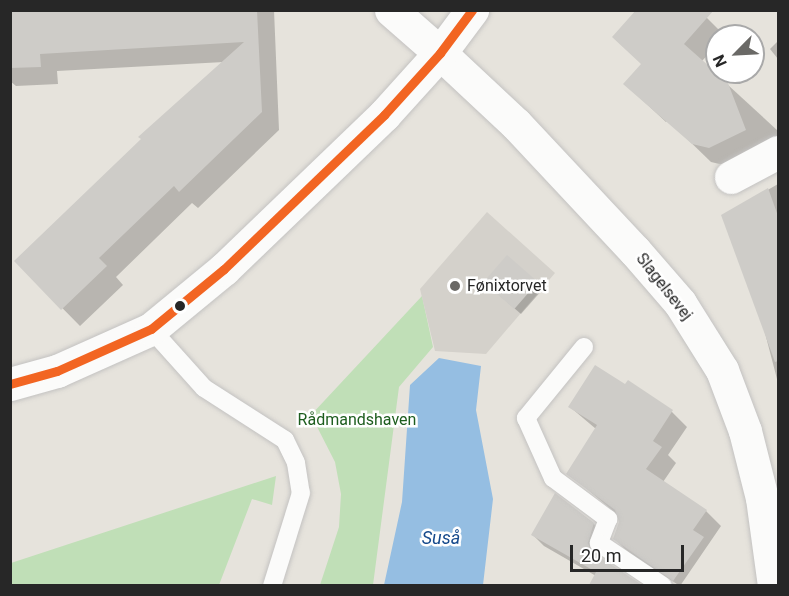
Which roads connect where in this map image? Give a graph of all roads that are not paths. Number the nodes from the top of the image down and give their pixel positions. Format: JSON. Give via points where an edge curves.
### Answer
{"nodes":[{"id":1,"x":391,"y":10,"type":"edge"},
{"id":2,"x":472,"y":10,"type":"edge"},
{"id":3,"x":440,"y":53,"type":"junction"},
{"id":4,"x":778,"y":152,"type":"edge"},
{"id":5,"x":731,"y":177,"type":"dead end"},
{"id":6,"x":152,"y":329,"type":"junction"},
{"id":7,"x":584,"y":347,"type":"dead end"},
{"id":8,"x":10,"y":384,"type":"edge"},
{"id":9,"x":272,"y":585,"type":"edge"},
{"id":10,"x":663,"y":585,"type":"edge"},
{"id":11,"x":774,"y":585,"type":"edge"}],
"edges":[{"from":1,"to":3,"type":"street","name":"Slagelsevej"},
{"from":2,"to":3,"type":"street"},
{"from":3,"to":6,"type":"street","via":[[384,115],[232,261]]},
{"from":3,"to":11,"type":"street","name":"Slagelsevej","via":[[516,124],[680,303],[722,370],[745,431],[762,498]]},
{"from":4,"to":5,"type":"street"},
{"from":6,"to":8,"type":"street","via":[[57,371]]},
{"from":6,"to":9,"type":"lane","via":[[204,388],[285,440],[296,463],[302,493]]},
{"from":7,"to":10,"type":"lane","via":[[526,418],[553,478],[608,519],[599,543]]}]}
